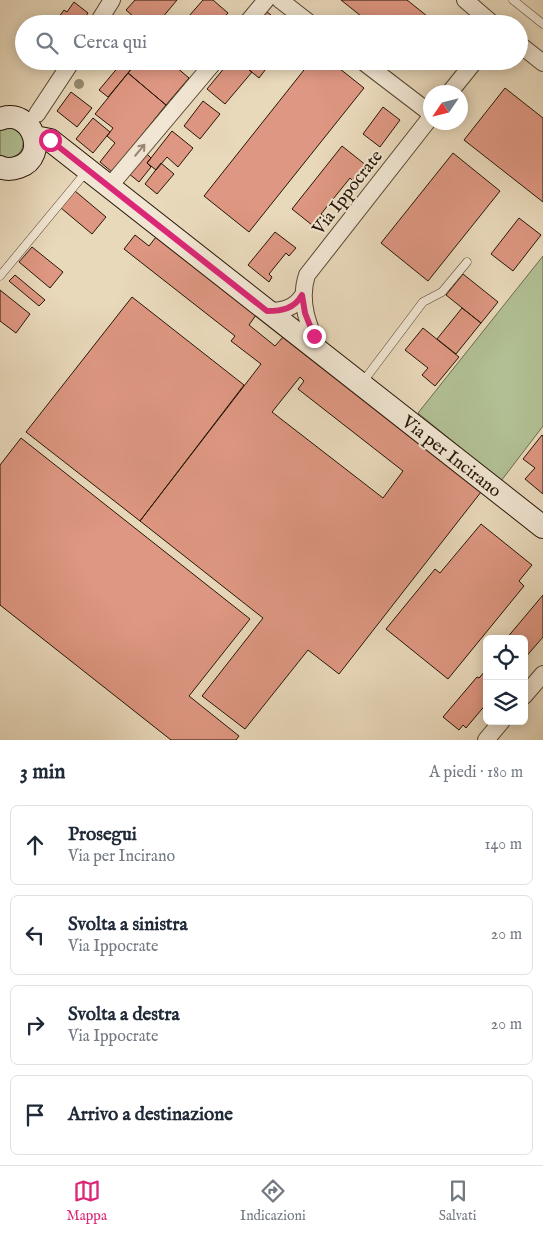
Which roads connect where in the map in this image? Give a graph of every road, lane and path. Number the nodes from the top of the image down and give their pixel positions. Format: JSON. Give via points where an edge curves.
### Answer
{"nodes":[{"id":1,"x":112,"y":0,"type":"edge"},
{"id":2,"x":266,"y":0,"type":"edge"},
{"id":3,"x":280,"y":0,"type":"edge"},
{"id":4,"x":464,"y":0,"type":"edge"},
{"id":5,"x":512,"y":0,"type":"edge"},
{"id":6,"x":103,"y":15,"type":"edge"},
{"id":7,"x":254,"y":15,"type":"edge"},
{"id":8,"x":299,"y":15,"type":"edge"},
{"id":9,"x":482,"y":15,"type":"edge"},
{"id":10,"x":543,"y":24,"type":"edge"},
{"id":11,"x":528,"y":51,"type":"edge"},
{"id":12,"x":543,"y":63,"type":"edge"},
{"id":13,"x":64,"y":70,"type":"edge"},
{"id":14,"x":206,"y":70,"type":"edge"},
{"id":15,"x":374,"y":70,"type":"edge"},
{"id":16,"x":468,"y":70,"type":"edge"},
{"id":17,"x":456,"y":85,"type":"edge"},
{"id":18,"x":423,"y":108,"type":"edge"},
{"id":19,"x":20,"y":121,"type":"edge"},
{"id":20,"x":423,"y":127,"type":"edge"},
{"id":21,"x":29,"y":160,"type":"junction"},
{"id":22,"x":80,"y":165,"type":"junction"},
{"id":23,"x":0,"y":167,"type":"edge"},
{"id":24,"x":109,"y":187,"type":"junction"},
{"id":25,"x":467,"y":262,"type":"dead end"},
{"id":26,"x":0,"y":276,"type":"edge"},
{"id":27,"x":302,"y":295,"type":"junction"},
{"id":28,"x":267,"y":311,"type":"junction"},
{"id":29,"x":321,"y":353,"type":"junction"},
{"id":30,"x":361,"y":384,"type":"junction"},
{"id":31,"x":543,"y":527,"type":"edge"},
{"id":32,"x":543,"y":674,"type":"edge"},
{"id":33,"x":528,"y":691,"type":"edge"},
{"id":34,"x":499,"y":725,"type":"edge"},
{"id":35,"x":486,"y":740,"type":"edge"}],
"edges":[{"from":1,"to":6,"type":"street"},
{"from":2,"to":7,"type":"street"},
{"from":3,"to":8,"type":"street"},
{"from":4,"to":9,"type":"street"},
{"from":5,"to":10,"type":"lane"},
{"from":11,"to":12,"type":"street"},
{"from":13,"to":19,"type":"street"},
{"from":24,"to":14,"type":"street","one_way":true},
{"from":15,"to":18,"type":"street"},
{"from":16,"to":17,"type":"street"},
{"from":19,"to":21,"type":"street","via":[[35,149]]},
{"from":19,"to":22,"type":"street","name":"Via per Incirano"},
{"from":20,"to":27,"type":"street","name":"Via Ippocrate","via":[[307,275]]},
{"from":21,"to":22,"type":"street","via":[[52,156]]},
{"from":21,"to":23,"type":"street","via":[[12,169]]},
{"from":22,"to":24,"type":"street","name":"Via per Incirano"},
{"from":22,"to":26,"type":"lane"},
{"from":24,"to":28,"type":"street","name":"Via per Incirano"},
{"from":25,"to":30,"type":"lane","via":[[442,292],[423,302]]},
{"from":27,"to":28,"type":"street","via":[[298,303],[289,308]]},
{"from":27,"to":29,"type":"street","via":[[308,323]]},
{"from":28,"to":29,"type":"street","name":"Via per Incirano"},
{"from":29,"to":30,"type":"street","name":"Via per Incirano"},
{"from":30,"to":31,"type":"street","name":"Via per Incirano"},
{"from":32,"to":33,"type":"street"},
{"from":34,"to":35,"type":"street"}]}
